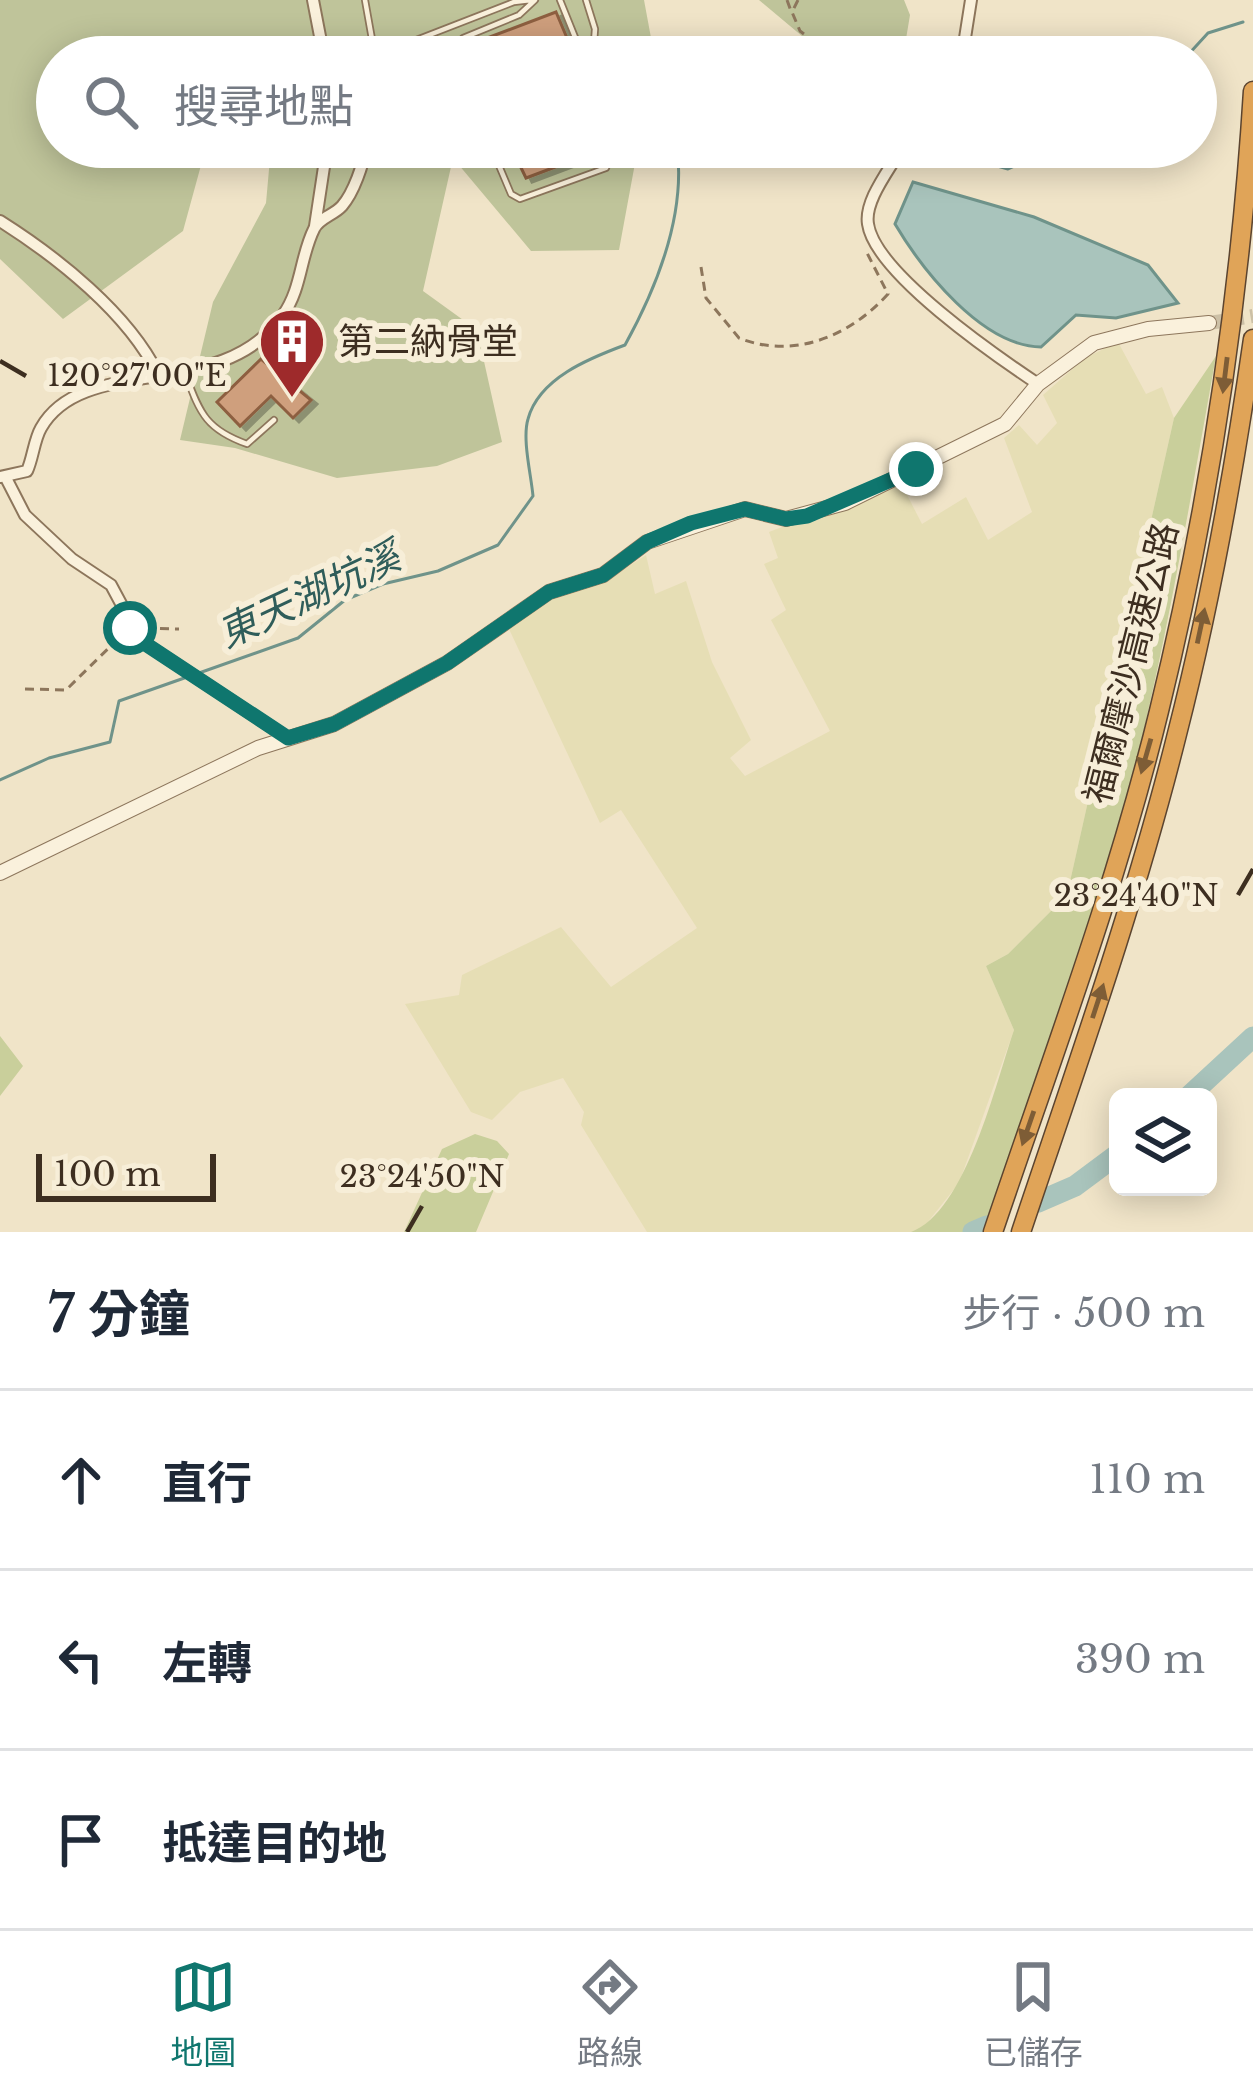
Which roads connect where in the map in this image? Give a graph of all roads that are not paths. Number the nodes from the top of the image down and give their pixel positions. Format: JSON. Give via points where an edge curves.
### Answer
{"nodes":[{"id":1,"x":314,"y":0,"type":"edge"},
{"id":2,"x":364,"y":0,"type":"edge"},
{"id":3,"x":533,"y":0,"type":"edge"},
{"id":4,"x":560,"y":0,"type":"edge"},
{"id":5,"x":586,"y":0,"type":"edge"},
{"id":6,"x":971,"y":0,"type":"edge"},
{"id":7,"x":320,"y":36,"type":"edge"},
{"id":8,"x":371,"y":36,"type":"edge"},
{"id":9,"x":428,"y":36,"type":"edge"},
{"id":10,"x":468,"y":36,"type":"edge"},
{"id":11,"x":575,"y":36,"type":"edge"},
{"id":12,"x":594,"y":36,"type":"edge"},
{"id":13,"x":965,"y":36,"type":"edge"},
{"id":14,"x":1253,"y":91,"type":"edge"},
{"id":15,"x":324,"y":168,"type":"edge"},
{"id":16,"x":358,"y":168,"type":"edge"},
{"id":17,"x":501,"y":168,"type":"edge"},
{"id":18,"x":606,"y":168,"type":"edge"},
{"id":19,"x":890,"y":168,"type":"edge"},
{"id":20,"x":0,"y":221,"type":"edge"},
{"id":21,"x":315,"y":226,"type":"junction"},
{"id":22,"x":1209,"y":323,"type":"tunnel mouth"},
{"id":23,"x":1253,"y":339,"type":"edge"},
{"id":24,"x":158,"y":374,"type":"junction"},
{"id":25,"x":186,"y":376,"type":"junction"},
{"id":26,"x":1037,"y":384,"type":"junction"},
{"id":27,"x":274,"y":420,"type":"dead end"},
{"id":28,"x":3,"y":478,"type":"edge"},
{"id":29,"x":288,"y":738,"type":"junction"},
{"id":30,"x":0,"y":873,"type":"edge"},
{"id":31,"x":993,"y":1232,"type":"edge"},
{"id":32,"x":1021,"y":1232,"type":"edge"}],
"edges":[{"from":1,"to":7,"type":"street"},
{"from":2,"to":8,"type":"lane"},
{"from":3,"to":9,"type":"lane"},
{"from":3,"to":10,"type":"lane","via":[[520,15]]},
{"from":4,"to":11,"type":"lane"},
{"from":5,"to":12,"type":"lane"},
{"from":6,"to":13,"type":"street"},
{"from":14,"to":31,"type":"highway","name":"福爾摩沙高速公路","one_way":true,"via":[[1220,418],[1168,669],[1114,863]]},
{"from":15,"to":21,"type":"street"},
{"from":16,"to":21,"type":"street","via":[[343,205]]},
{"from":17,"to":18,"type":"lane","via":[[520,199]]},
{"from":19,"to":26,"type":"street","via":[[866,220],[872,240],[967,336]]},
{"from":20,"to":24,"type":"street","via":[[144,345]]},
{"from":21,"to":25,"type":"street","via":[[282,317],[219,364]]},
{"from":22,"to":26,"type":"street","via":[[1094,343]]},
{"from":32,"to":23,"type":"highway","name":"福爾摩沙高速公路","one_way":true,"via":[[1177,735]]},
{"from":24,"to":25,"type":"street"},
{"from":24,"to":28,"type":"street","via":[[107,384],[59,410],[41,429],[27,471]]},
{"from":25,"to":27,"type":"lane","via":[[217,433],[248,444]]},
{"from":26,"to":29,"type":"street","via":[[1005,424],[845,503],[786,519],[745,509],[691,523],[647,542],[603,575],[549,592],[447,663],[334,724]]},
{"from":28,"to":29,"type":"street","via":[[25,514],[111,585],[141,641]]},
{"from":29,"to":30,"type":"street"}]}
